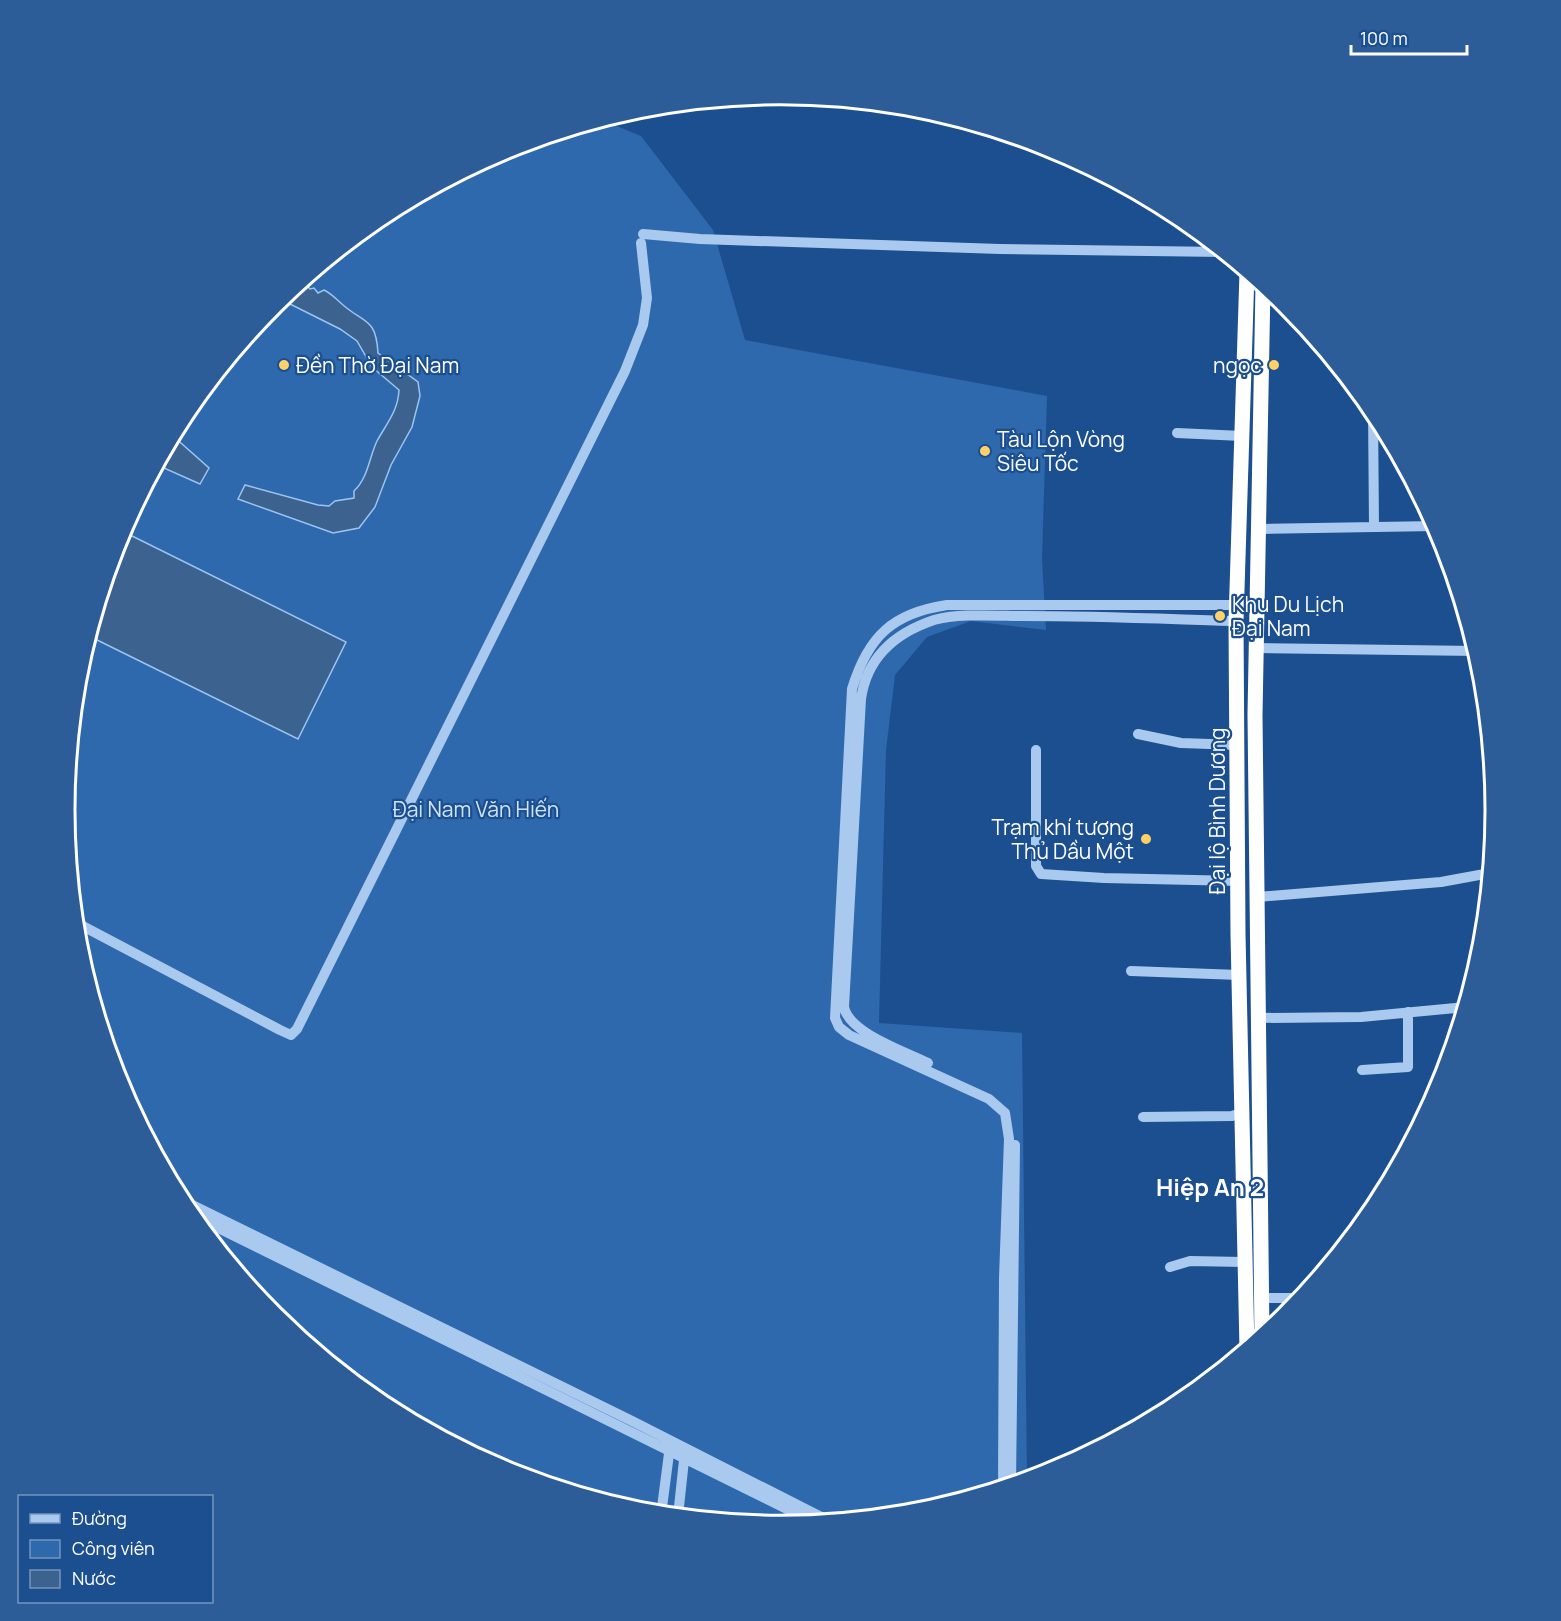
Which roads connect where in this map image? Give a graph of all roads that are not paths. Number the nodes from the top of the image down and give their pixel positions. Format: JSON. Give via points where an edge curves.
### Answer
{"nodes":[{"id":1,"x":1211,"y":252,"type":"edge"},
{"id":2,"x":1247,"y":281,"type":"edge"},
{"id":3,"x":1263,"y":296,"type":"edge"},
{"id":4,"x":1373,"y":429,"type":"edge"},
{"id":5,"x":1177,"y":433,"type":"dead end"},
{"id":6,"x":1242,"y":436,"type":"junction"},
{"id":7,"x":1425,"y":526,"type":"edge"},
{"id":8,"x":1374,"y":527,"type":"junction"},
{"id":9,"x":1260,"y":530,"type":"junction"},
{"id":10,"x":1229,"y":605,"type":"junction"},
{"id":11,"x":1257,"y":606,"type":"junction"},
{"id":12,"x":1228,"y":621,"type":"junction"},
{"id":13,"x":1256,"y":622,"type":"junction"},
{"id":14,"x":1256,"y":648,"type":"junction"},
{"id":15,"x":1467,"y":651,"type":"edge"},
{"id":16,"x":1138,"y":734,"type":"dead end"},
{"id":17,"x":1238,"y":745,"type":"junction"},
{"id":18,"x":1036,"y":750,"type":"dead end"},
{"id":19,"x":1482,"y":874,"type":"edge"},
{"id":20,"x":1239,"y":881,"type":"junction"},
{"id":21,"x":1258,"y":897,"type":"junction"},
{"id":22,"x":85,"y":927,"type":"edge"},
{"id":23,"x":1131,"y":971,"type":"dead end"},
{"id":24,"x":1239,"y":975,"type":"junction"},
{"id":25,"x":1458,"y":1008,"type":"edge"},
{"id":26,"x":1408,"y":1012,"type":"junction"},
{"id":27,"x":1258,"y":1018,"type":"junction"},
{"id":28,"x":1362,"y":1070,"type":"dead end"},
{"id":29,"x":1241,"y":1113,"type":"junction"},
{"id":30,"x":1143,"y":1117,"type":"dead end"},
{"id":31,"x":198,"y":1208,"type":"edge"},
{"id":32,"x":209,"y":1223,"type":"edge"},
{"id":33,"x":1244,"y":1262,"type":"junction"},
{"id":34,"x":1170,"y":1267,"type":"dead end"},
{"id":35,"x":1261,"y":1298,"type":"junction"},
{"id":36,"x":1290,"y":1298,"type":"edge"},
{"id":37,"x":1262,"y":1326,"type":"edge"},
{"id":38,"x":1247,"y":1340,"type":"edge"},
{"id":39,"x":670,"y":1445,"type":"junction"},
{"id":40,"x":685,"y":1452,"type":"junction"},
{"id":41,"x":1011,"y":1477,"type":"edge"},
{"id":42,"x":1003,"y":1480,"type":"edge"},
{"id":43,"x":662,"y":1505,"type":"edge"},
{"id":44,"x":679,"y":1508,"type":"edge"},
{"id":45,"x":817,"y":1514,"type":"edge"},
{"id":46,"x":801,"y":1515,"type":"edge"}],
"edges":[{"from":1,"to":22,"type":"street","via":[[642,238],[647,298],[644,325],[625,371],[297,1029],[291,1035]]},
{"from":2,"to":6,"type":"highway","name":"Đại lộ Bình Dương"},
{"from":3,"to":9,"type":"highway","name":"Đại lộ Bình Dương"},
{"from":4,"to":8,"type":"street"},
{"from":5,"to":6,"type":"street"},
{"from":6,"to":10,"type":"highway","name":"Đại lộ Bình Dương"},
{"from":7,"to":8,"type":"street"},
{"from":8,"to":9,"type":"street"},
{"from":9,"to":11,"type":"highway","name":"Đại lộ Bình Dương"},
{"from":10,"to":11,"type":"highway"},
{"from":10,"to":12,"type":"highway","name":"Đại lộ Bình Dương"},
{"from":10,"to":42,"type":"street","via":[[947,605],[917,609],[892,625],[870,647],[852,689],[835,1018],[849,1035],[989,1099],[1005,1113],[1009,1139]]},
{"from":11,"to":13,"type":"highway","name":"Đại lộ Bình Dương"},
{"from":12,"to":13,"type":"highway"},
{"from":12,"to":17,"type":"highway","name":"Đại lộ Bình Dương"},
{"from":12,"to":41,"type":"street","via":[[1004,616],[937,619],[894,639],[876,657],[863,686],[844,1007],[846,1017],[856,1027],[994,1094],[1011,1108],[1015,1136]]},
{"from":13,"to":14,"type":"highway","name":"Đại lộ Bình Dương"},
{"from":14,"to":15,"type":"street"},
{"from":14,"to":21,"type":"highway","name":"Đại lộ Bình Dương"},
{"from":16,"to":17,"type":"street","via":[[1181,743]]},
{"from":17,"to":20,"type":"highway","name":"Đại lộ Bình Dương"},
{"from":18,"to":20,"type":"street","via":[[1036,866],[1041,874]]},
{"from":19,"to":21,"type":"street","via":[[1441,882]]},
{"from":20,"to":24,"type":"highway","name":"Đại lộ Bình Dương"},
{"from":21,"to":27,"type":"highway","name":"Đại lộ Bình Dương"},
{"from":23,"to":24,"type":"street"},
{"from":24,"to":29,"type":"highway","name":"Đại lộ Bình Dương"},
{"from":25,"to":26,"type":"street"},
{"from":26,"to":27,"type":"street","via":[[1361,1017]]},
{"from":26,"to":28,"type":"street","via":[[1408,1067]]},
{"from":27,"to":35,"type":"highway","name":"Đại lộ Bình Dương"},
{"from":29,"to":30,"type":"street"},
{"from":29,"to":33,"type":"highway","name":"Đại lộ Bình Dương"},
{"from":31,"to":39,"type":"street"},
{"from":32,"to":39,"type":"street"},
{"from":33,"to":34,"type":"street","via":[[1190,1261]]},
{"from":33,"to":38,"type":"highway","name":"Đại lộ Bình Dương"},
{"from":35,"to":36,"type":"street"},
{"from":35,"to":37,"type":"highway","name":"Đại lộ Bình Dương"},
{"from":39,"to":40,"type":"street"},
{"from":39,"to":43,"type":"street"},
{"from":40,"to":44,"type":"street"},
{"from":40,"to":45,"type":"street"},
{"from":40,"to":46,"type":"street"}]}
